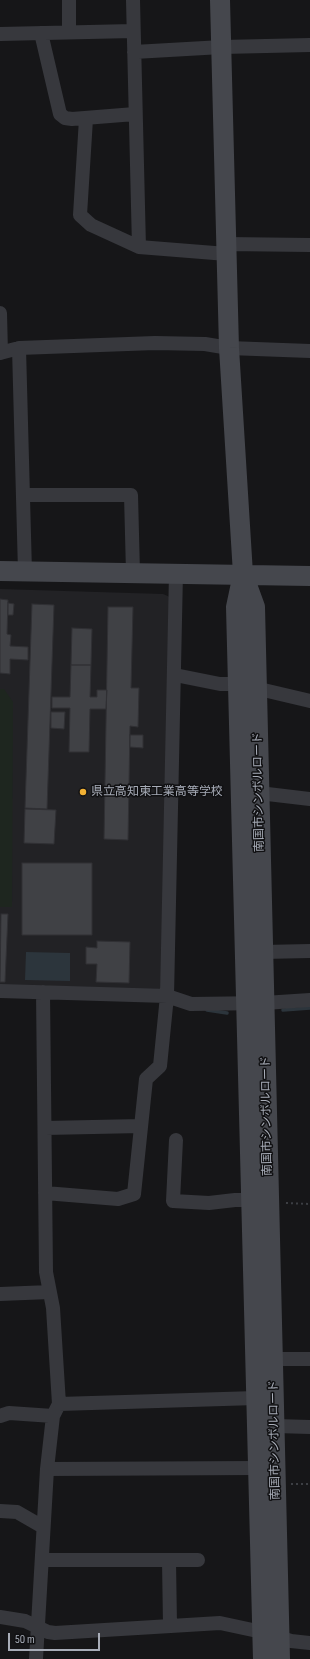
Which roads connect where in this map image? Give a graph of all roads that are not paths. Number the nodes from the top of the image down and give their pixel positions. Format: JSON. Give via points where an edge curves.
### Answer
{"nodes":[{"id":1,"x":69,"y":0,"type":"edge"},
{"id":2,"x":132,"y":0,"type":"edge"},
{"id":3,"x":220,"y":0,"type":"edge"},
{"id":4,"x":133,"y":30,"type":"junction"},
{"id":5,"x":69,"y":32,"type":"junction"},
{"id":6,"x":41,"y":33,"type":"junction"},
{"id":7,"x":0,"y":34,"type":"edge"},
{"id":8,"x":310,"y":45,"type":"edge"},
{"id":9,"x":222,"y":47,"type":"junction"},
{"id":10,"x":134,"y":52,"type":"junction"},
{"id":11,"x":135,"y":114,"type":"junction"},
{"id":12,"x":86,"y":119,"type":"junction"},
{"id":13,"x":310,"y":245,"type":"edge"},
{"id":14,"x":139,"y":247,"type":"junction"},
{"id":15,"x":227,"y":249,"type":"junction"},
{"id":16,"x":0,"y":313,"type":"edge"},
{"id":17,"x":19,"y":348,"type":"junction"},
{"id":18,"x":229,"y":348,"type":"junction"},
{"id":19,"x":310,"y":351,"type":"edge"},
{"id":20,"x":1,"y":353,"type":"edge"},
{"id":21,"x":23,"y":495,"type":"junction"},
{"id":22,"x":0,"y":572,"type":"edge"},
{"id":23,"x":25,"y":572,"type":"junction"},
{"id":24,"x":133,"y":573,"type":"junction"},
{"id":25,"x":176,"y":573,"type":"junction"},
{"id":26,"x":243,"y":574,"type":"junction"},
{"id":27,"x":310,"y":576,"type":"edge"},
{"id":28,"x":175,"y":675,"type":"junction"},
{"id":29,"x":248,"y":687,"type":"junction"},
{"id":30,"x":310,"y":701,"type":"edge"},
{"id":31,"x":260,"y":793,"type":"junction"},
{"id":32,"x":310,"y":798,"type":"edge"},
{"id":33,"x":310,"y":951,"type":"edge"},
{"id":34,"x":263,"y":952,"type":"junction"},
{"id":35,"x":0,"y":991,"type":"edge"},
{"id":36,"x":43,"y":992,"type":"junction"},
{"id":37,"x":166,"y":996,"type":"junction"},
{"id":38,"x":310,"y":1000,"type":"edge"},
{"id":39,"x":255,"y":1003,"type":"junction"},
{"id":40,"x":141,"y":1126,"type":"junction"},
{"id":41,"x":45,"y":1128,"type":"junction"},
{"id":42,"x":176,"y":1140,"type":"dead end"},
{"id":43,"x":45,"y":1193,"type":"junction"},
{"id":44,"x":251,"y":1200,"type":"junction"},
{"id":45,"x":50,"y":1292,"type":"junction"},
{"id":46,"x":0,"y":1294,"type":"edge"},
{"id":47,"x":264,"y":1359,"type":"junction"},
{"id":48,"x":310,"y":1359,"type":"edge"},
{"id":49,"x":256,"y":1398,"type":"junction"},
{"id":50,"x":56,"y":1410,"type":"junction"},
{"id":51,"x":0,"y":1416,"type":"edge"},
{"id":52,"x":275,"y":1426,"type":"junction"},
{"id":53,"x":310,"y":1427,"type":"edge"},
{"id":54,"x":258,"y":1468,"type":"junction"},
{"id":55,"x":47,"y":1469,"type":"junction"},
{"id":56,"x":0,"y":1511,"type":"edge"},
{"id":57,"x":43,"y":1527,"type":"junction"},
{"id":58,"x":42,"y":1560,"type":"junction"},
{"id":59,"x":198,"y":1560,"type":"dead end"},
{"id":60,"x":169,"y":1561,"type":"junction"},
{"id":61,"x":0,"y":1617,"type":"edge"},
{"id":62,"x":37,"y":1626,"type":"junction"},
{"id":63,"x":170,"y":1626,"type":"junction"},
{"id":64,"x":271,"y":1635,"type":"junction"},
{"id":65,"x":310,"y":1643,"type":"edge"},
{"id":66,"x":36,"y":1659,"type":"edge"},
{"id":67,"x":263,"y":1659,"type":"edge"},
{"id":68,"x":280,"y":1659,"type":"edge"}],
"edges":[{"from":1,"to":5,"type":"street"},
{"from":2,"to":4,"type":"street"},
{"from":3,"to":9,"type":"street"},
{"from":4,"to":5,"type":"street"},
{"from":4,"to":10,"type":"street"},
{"from":5,"to":6,"type":"street"},
{"from":6,"to":7,"type":"street"},
{"from":6,"to":12,"type":"street","via":[[60,114],[65,118]]},
{"from":8,"to":9,"type":"street"},
{"from":9,"to":10,"type":"street"},
{"from":9,"to":15,"type":"street"},
{"from":10,"to":11,"type":"street"},
{"from":11,"to":12,"type":"street"},
{"from":11,"to":14,"type":"street"},
{"from":12,"to":14,"type":"street","via":[[80,215],[91,225]]},
{"from":13,"to":15,"type":"street"},
{"from":14,"to":15,"type":"street"},
{"from":15,"to":18,"type":"street"},
{"from":16,"to":20,"type":"street"},
{"from":17,"to":18,"type":"street","via":[[156,343],[205,344]]},
{"from":17,"to":20,"type":"street"},
{"from":17,"to":21,"type":"street"},
{"from":18,"to":19,"type":"street"},
{"from":18,"to":26,"type":"street"},
{"from":21,"to":23,"type":"street"},
{"from":21,"to":24,"type":"street","via":[[131,495]]},
{"from":22,"to":23,"type":"street"},
{"from":23,"to":24,"type":"street"},
{"from":24,"to":25,"type":"street"},
{"from":25,"to":26,"type":"street"},
{"from":25,"to":28,"type":"street"},
{"from":26,"to":27,"type":"street"},
{"from":26,"to":29,"type":"street","name":"南国市シンボルロード","via":[[236,607]]},
{"from":26,"to":29,"type":"street","name":"南国市シンボルロード","via":[[255,607]]},
{"from":28,"to":29,"type":"street"},
{"from":28,"to":37,"type":"street"},
{"from":29,"to":30,"type":"street"},
{"from":29,"to":31,"type":"street","name":"南国市シンボルロード"},
{"from":29,"to":39,"type":"street","name":"南国市シンボルロード"},
{"from":31,"to":32,"type":"street"},
{"from":31,"to":34,"type":"street","name":"南国市シンボルロード"},
{"from":33,"to":34,"type":"street"},
{"from":34,"to":39,"type":"street","name":"南国市シンボルロード"},
{"from":35,"to":36,"type":"street"},
{"from":36,"to":37,"type":"street"},
{"from":36,"to":41,"type":"street"},
{"from":37,"to":39,"type":"street","via":[[191,1004]]},
{"from":37,"to":40,"type":"street","via":[[160,1066],[146,1079]]},
{"from":38,"to":39,"type":"street"},
{"from":39,"to":44,"type":"street","name":"南国市シンボルロード"},
{"from":39,"to":47,"type":"street","name":"南国市シンボルロード"},
{"from":40,"to":41,"type":"street"},
{"from":40,"to":43,"type":"street","via":[[134,1194],[118,1199]]},
{"from":41,"to":43,"type":"street"},
{"from":42,"to":44,"type":"street","via":[[173,1201],[209,1203]]},
{"from":43,"to":45,"type":"street","via":[[46,1272]]},
{"from":44,"to":47,"type":"street","name":"南国市シンボルロード"},
{"from":45,"to":46,"type":"street"},
{"from":45,"to":50,"type":"street","via":[[53,1308]]},
{"from":47,"to":48,"type":"street"},
{"from":47,"to":49,"type":"street","name":"南国市シンボルロード"},
{"from":47,"to":52,"type":"street","name":"南国市シンボルロード"},
{"from":49,"to":50,"type":"street"},
{"from":49,"to":54,"type":"street","name":"南国市シンボルロード"},
{"from":50,"to":51,"type":"street","via":[[9,1413]]},
{"from":50,"to":55,"type":"street"},
{"from":52,"to":53,"type":"street"},
{"from":52,"to":64,"type":"street","name":"南国市シンボルロード"},
{"from":54,"to":55,"type":"street"},
{"from":54,"to":64,"type":"street","name":"南国市シンボルロード"},
{"from":55,"to":57,"type":"street"},
{"from":56,"to":57,"type":"street","via":[[17,1512]]},
{"from":57,"to":58,"type":"street"},
{"from":58,"to":60,"type":"street"},
{"from":58,"to":62,"type":"street"},
{"from":59,"to":60,"type":"street"},
{"from":60,"to":63,"type":"street"},
{"from":61,"to":62,"type":"street","via":[[25,1621]]},
{"from":62,"to":63,"type":"street","via":[[55,1633]]},
{"from":62,"to":66,"type":"street"},
{"from":63,"to":64,"type":"street","via":[[220,1623]]},
{"from":64,"to":65,"type":"street"},
{"from":64,"to":67,"type":"street","name":"南国市シンボルロード"},
{"from":64,"to":68,"type":"street","name":"南国市シンボルロード"}]}
